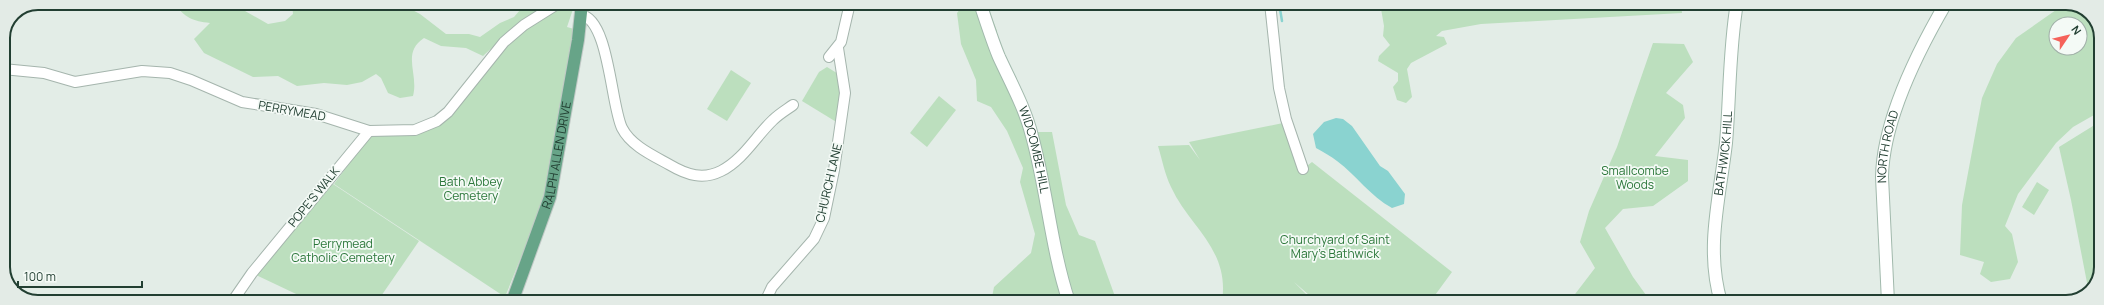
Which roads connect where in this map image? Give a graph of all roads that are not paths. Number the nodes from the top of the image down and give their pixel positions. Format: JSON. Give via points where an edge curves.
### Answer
{"nodes":[{"id":1,"x":548,"y":10,"type":"edge"},
{"id":2,"x":582,"y":10,"type":"edge"},
{"id":3,"x":583,"y":10,"type":"edge"},
{"id":4,"x":849,"y":10,"type":"edge"},
{"id":5,"x":983,"y":10,"type":"edge"},
{"id":6,"x":1271,"y":10,"type":"edge"},
{"id":7,"x":1736,"y":10,"type":"edge"},
{"id":8,"x":1942,"y":10,"type":"edge"},
{"id":9,"x":838,"y":48,"type":"junction"},
{"id":10,"x":829,"y":57,"type":"dead end"},
{"id":11,"x":10,"y":70,"type":"edge"},
{"id":12,"x":793,"y":106,"type":"dead end"},
{"id":13,"x":369,"y":131,"type":"junction"},
{"id":14,"x":1303,"y":170,"type":"dead end"},
{"id":15,"x":237,"y":295,"type":"edge"},
{"id":16,"x":515,"y":295,"type":"edge"},
{"id":17,"x":768,"y":295,"type":"edge"},
{"id":18,"x":1067,"y":295,"type":"edge"},
{"id":19,"x":1719,"y":295,"type":"edge"},
{"id":20,"x":1888,"y":295,"type":"edge"}],
"edges":[{"from":1,"to":13,"type":"street","name":"PERRYMEAD","via":[[504,42],[448,112],[437,121],[415,130]]},
{"from":2,"to":16,"type":"main road","name":"RALPH ALLEN DRIVE","via":[[550,197]]},
{"from":3,"to":12,"type":"street","via":[[604,45],[618,118],[625,133],[645,150],[678,170],[696,177],[721,171],[735,162],[774,119]]},
{"from":4,"to":9,"type":"street"},
{"from":5,"to":18,"type":"street","name":"WIDCOMBE HILL","via":[[1032,135]]},
{"from":6,"to":14,"type":"street","via":[[1279,88]]},
{"from":7,"to":19,"type":"street","name":"BATHWICK HILL","via":[[1726,143],[1714,232],[1714,276]]},
{"from":8,"to":20,"type":"street","name":"NORTH ROAD","via":[[1912,68],[1883,157]]},
{"from":9,"to":10,"type":"street"},
{"from":9,"to":17,"type":"street","name":"CHURCH LANE","via":[[845,93],[824,218],[814,239],[772,287]]},
{"from":11,"to":13,"type":"street","name":"PERRYMEAD","via":[[44,73],[76,82],[142,71],[170,73],[242,102],[316,114]]},
{"from":13,"to":15,"type":"street","name":"POPE'S WALK"}]}
